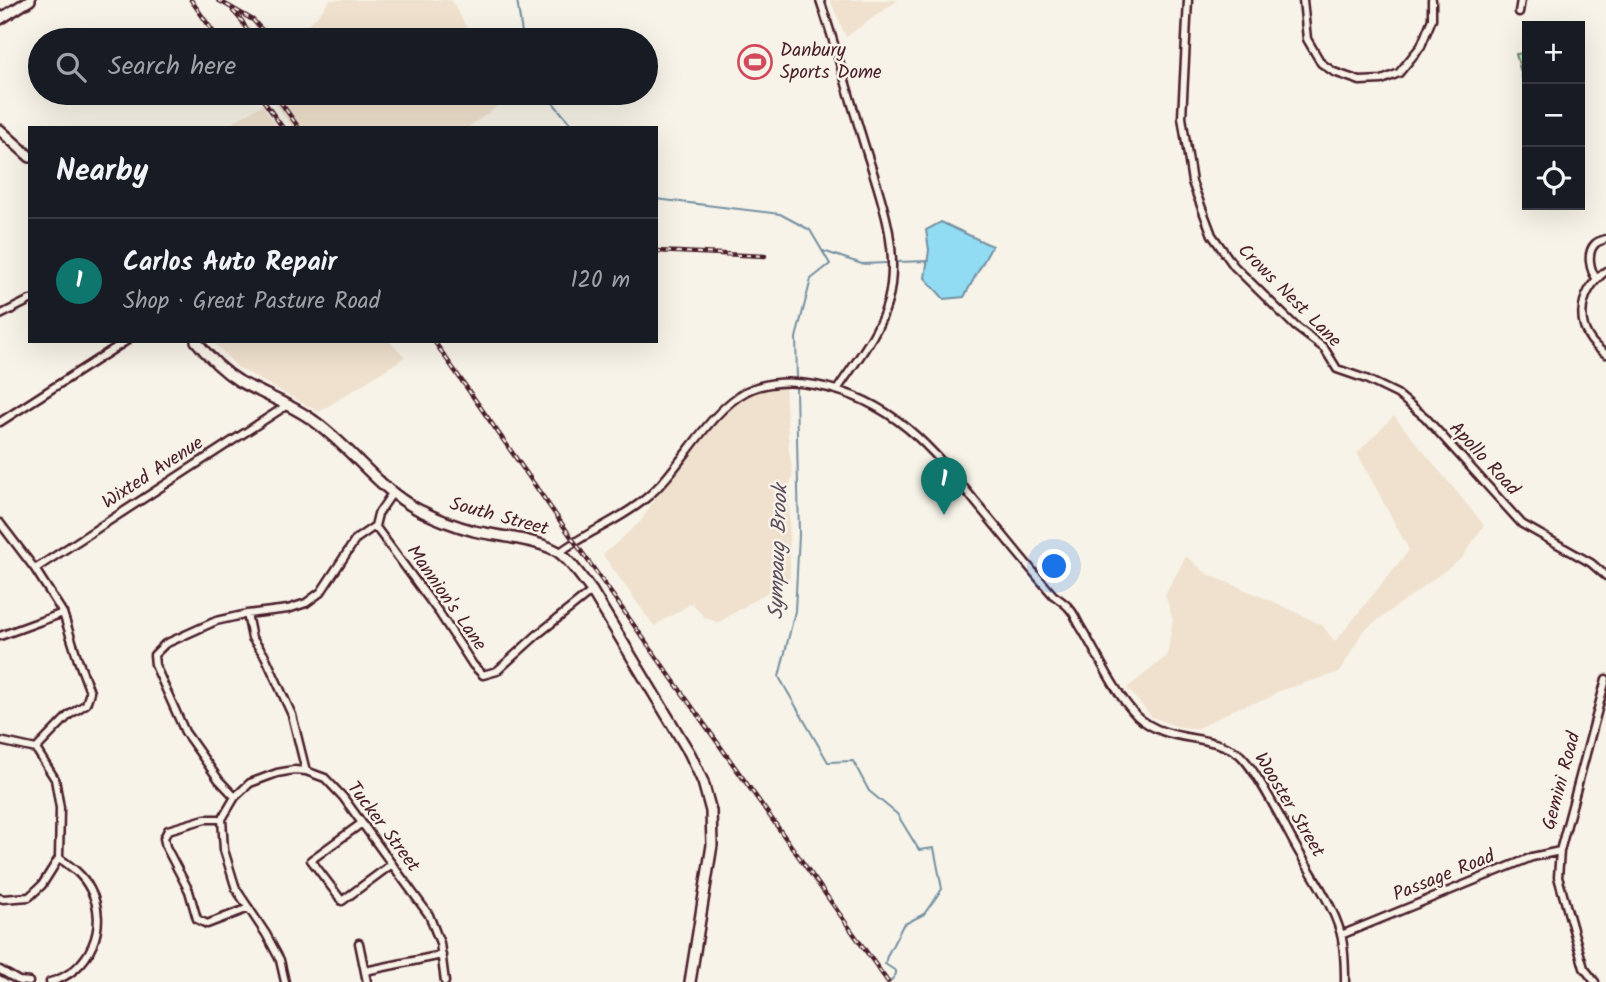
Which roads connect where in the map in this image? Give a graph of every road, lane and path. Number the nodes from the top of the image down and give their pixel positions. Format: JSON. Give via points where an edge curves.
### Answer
{"nodes":[{"id":1,"x":30,"y":0,"type":"edge"},
{"id":2,"x":820,"y":0,"type":"edge"},
{"id":3,"x":1188,"y":0,"type":"edge"},
{"id":4,"x":1303,"y":0,"type":"edge"},
{"id":5,"x":1432,"y":0,"type":"edge"},
{"id":6,"x":1521,"y":0,"type":"edge"},
{"id":7,"x":1519,"y":12,"type":"dead end"},
{"id":8,"x":0,"y":19,"type":"edge"},
{"id":9,"x":0,"y":130,"type":"edge"},
{"id":10,"x":28,"y":155,"type":"edge"},
{"id":11,"x":1606,"y":239,"type":"edge"},
{"id":12,"x":1606,"y":271,"type":"edge"},
{"id":13,"x":1597,"y":279,"type":"junction"},
{"id":14,"x":28,"y":301,"type":"edge"},
{"id":15,"x":0,"y":315,"type":"edge"},
{"id":16,"x":123,"y":343,"type":"edge"},
{"id":17,"x":198,"y":343,"type":"edge"},
{"id":18,"x":1606,"y":354,"type":"edge"},
{"id":19,"x":1337,"y":369,"type":"joint"},
{"id":20,"x":837,"y":390,"type":"junction"},
{"id":21,"x":289,"y":404,"type":"junction"},
{"id":22,"x":0,"y":422,"type":"edge"},
{"id":23,"x":393,"y":492,"type":"junction"},
{"id":24,"x":0,"y":523,"type":"edge"},
{"id":25,"x":375,"y":526,"type":"junction"},
{"id":26,"x":559,"y":553,"type":"junction"},
{"id":27,"x":35,"y":569,"type":"junction"},
{"id":28,"x":1606,"y":576,"type":"edge"},
{"id":29,"x":592,"y":591,"type":"junction"},
{"id":30,"x":64,"y":613,"type":"junction"},
{"id":31,"x":247,"y":614,"type":"junction"},
{"id":32,"x":0,"y":636,"type":"edge"},
{"id":33,"x":1606,"y":679,"type":"edge"},
{"id":34,"x":0,"y":741,"type":"edge"},
{"id":35,"x":36,"y":749,"type":"junction"},
{"id":36,"x":306,"y":771,"type":"junction"},
{"id":37,"x":235,"y":797,"type":"junction"},
{"id":38,"x":222,"y":820,"type":"junction"},
{"id":39,"x":362,"y":823,"type":"junction"},
{"id":40,"x":1560,"y":851,"type":"junction"},
{"id":41,"x":59,"y":858,"type":"junction"},
{"id":42,"x":392,"y":864,"type":"junction"},
{"id":43,"x":0,"y":898,"type":"edge"},
{"id":44,"x":249,"y":908,"type":"junction"},
{"id":45,"x":1341,"y":935,"type":"junction"},
{"id":46,"x":359,"y":943,"type":"dead end"},
{"id":47,"x":442,"y":955,"type":"junction"},
{"id":48,"x":0,"y":970,"type":"edge"},
{"id":49,"x":365,"y":971,"type":"junction"},
{"id":50,"x":29,"y":982,"type":"edge"},
{"id":51,"x":50,"y":982,"type":"edge"},
{"id":52,"x":285,"y":982,"type":"edge"},
{"id":53,"x":367,"y":982,"type":"edge"},
{"id":54,"x":445,"y":982,"type":"edge"},
{"id":55,"x":690,"y":982,"type":"edge"},
{"id":56,"x":1345,"y":982,"type":"edge"},
{"id":57,"x":1595,"y":982,"type":"edge"}],
"edges":[{"from":1,"to":8,"type":"main road"},
{"from":2,"to":20,"type":"street","via":[[892,243],[888,300],[880,322]]},
{"from":3,"to":19,"type":"street","name":"Crows Nest Lane","via":[[1182,117],[1192,182],[1212,235],[1234,266],[1324,348]]},
{"from":4,"to":5,"type":"street","via":[[1307,40],[1321,63],[1360,80],[1382,80],[1399,73],[1421,46],[1432,19]]},
{"from":6,"to":7,"type":"street"},
{"from":9,"to":10,"type":"main road"},
{"from":11,"to":13,"type":"street","via":[[1592,250],[1590,268]]},
{"from":12,"to":13,"type":"street"},
{"from":13,"to":18,"type":"street","via":[[1585,298],[1582,316],[1590,340]]},
{"from":14,"to":15,"type":"street"},
{"from":16,"to":22,"type":"street"},
{"from":17,"to":21,"type":"main road","name":"South Street","via":[[237,379]]},
{"from":19,"to":28,"type":"street","name":"Apollo Road","via":[[1397,394],[1425,417],[1522,524]]},
{"from":20,"to":26,"type":"street","name":"Wooster Street","via":[[796,382],[747,391],[724,408],[646,498]]},
{"from":20,"to":45,"type":"street","name":"Wooster Street","via":[[893,418],[950,470],[1069,608],[1138,716],[1176,736],[1239,753],[1326,899]]},
{"from":21,"to":23,"type":"main road","name":"South Street","via":[[334,436]]},
{"from":21,"to":27,"type":"street","name":"Wixted Avenue"},
{"from":23,"to":25,"type":"street"},
{"from":23,"to":26,"type":"main road","name":"South Street","via":[[442,522]]},
{"from":24,"to":27,"type":"street"},
{"from":25,"to":29,"type":"street","name":"Mannion's Lane","via":[[483,675],[497,671]]},
{"from":25,"to":31,"type":"street","via":[[356,539],[321,592],[306,603]]},
{"from":26,"to":29,"type":"main road","name":"South Street"},
{"from":27,"to":30,"type":"street"},
{"from":29,"to":55,"type":"main road","name":"South Street","via":[[703,782],[712,845]]},
{"from":30,"to":32,"type":"street"},
{"from":30,"to":35,"type":"street","via":[[90,692],[86,704]]},
{"from":31,"to":36,"type":"street","via":[[252,638],[292,715]]},
{"from":31,"to":37,"type":"street","via":[[216,621],[165,644],[154,655],[185,732]]},
{"from":33,"to":40,"type":"street","name":"Gemini Road"},
{"from":34,"to":35,"type":"street"},
{"from":35,"to":41,"type":"street","via":[[55,779],[60,808]]},
{"from":36,"to":37,"type":"street","via":[[277,773],[250,783]]},
{"from":36,"to":39,"type":"street","name":"Tucker Street","via":[[325,778]]},
{"from":37,"to":38,"type":"street"},
{"from":38,"to":44,"type":"street","via":[[224,850],[236,888]]},
{"from":38,"to":44,"type":"street","via":[[205,819],[168,830],[166,848],[189,891],[197,919],[207,924]]},
{"from":39,"to":42,"type":"street","name":"Tucker Street"},
{"from":39,"to":42,"type":"street","via":[[311,860],[342,901]]},
{"from":40,"to":45,"type":"street","name":"Passage Road","via":[[1532,857]]},
{"from":40,"to":57,"type":"street","name":"Gemini Road","via":[[1558,877],[1584,968]]},
{"from":41,"to":43,"type":"street","via":[[29,897]]},
{"from":41,"to":51,"type":"street","via":[[80,873],[91,891],[98,911],[96,939],[86,961]]},
{"from":42,"to":47,"type":"street","name":"Tucker Street","via":[[429,915]]},
{"from":44,"to":52,"type":"street","via":[[280,960]]},
{"from":45,"to":56,"type":"street","name":"Wooster Street"},
{"from":46,"to":49,"type":"street"},
{"from":47,"to":49,"type":"street"},
{"from":47,"to":54,"type":"street","name":"Tucker Street"},
{"from":48,"to":50,"type":"street"},
{"from":49,"to":53,"type":"street"}]}
